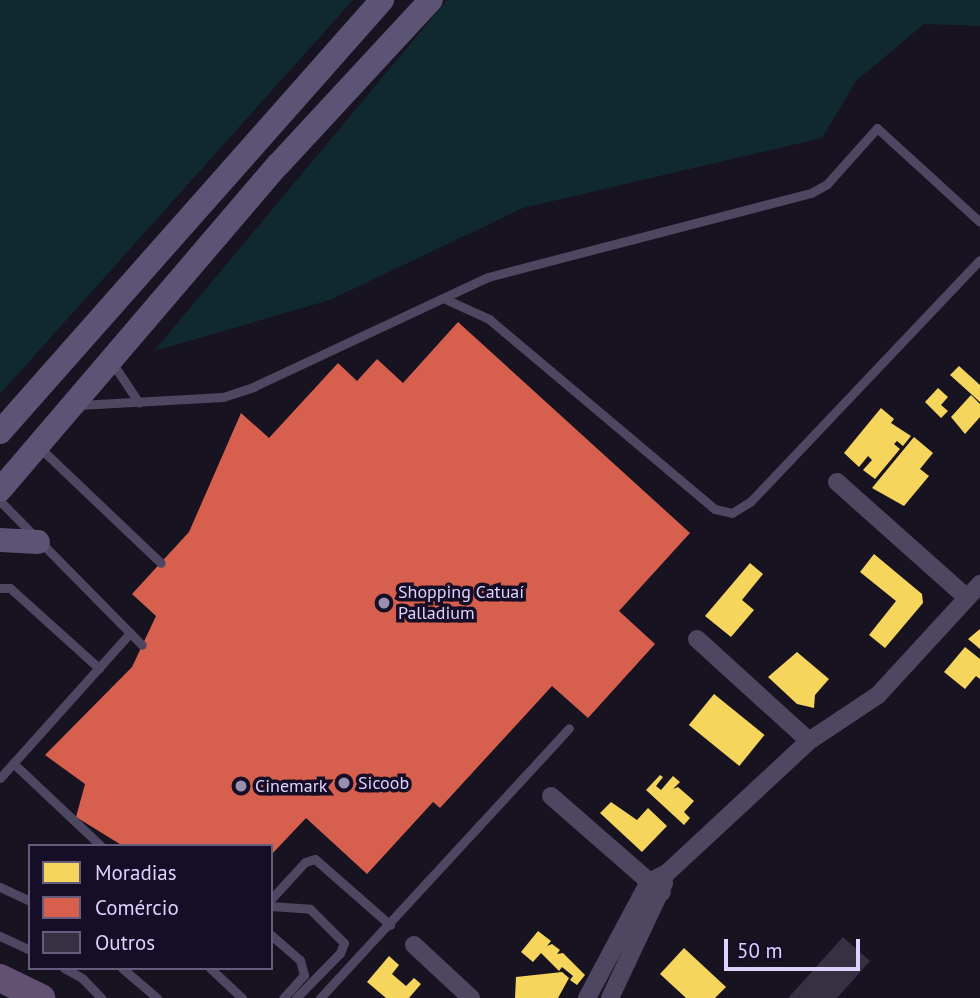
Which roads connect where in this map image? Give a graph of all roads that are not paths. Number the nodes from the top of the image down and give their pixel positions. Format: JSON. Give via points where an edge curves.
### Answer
{"nodes":[{"id":1,"x":382,"y":0,"type":"edge"},
{"id":2,"x":431,"y":0,"type":"edge"},
{"id":3,"x":980,"y":222,"type":"edge"},
{"id":4,"x":980,"y":260,"type":"edge"},
{"id":5,"x":443,"y":298,"type":"junction"},
{"id":6,"x":111,"y":360,"type":"junction"},
{"id":7,"x":47,"y":379,"type":"junction"},
{"id":8,"x":139,"y":403,"type":"junction"},
{"id":9,"x":72,"y":406,"type":"junction"},
{"id":10,"x":0,"y":432,"type":"edge"},
{"id":11,"x":0,"y":442,"type":"edge"},
{"id":12,"x":37,"y":446,"type":"junction"},
{"id":13,"x":837,"y":482,"type":"dead end"},
{"id":14,"x":0,"y":490,"type":"edge"},
{"id":15,"x":0,"y":502,"type":"edge"},
{"id":16,"x":0,"y":540,"type":"edge"},
{"id":17,"x":38,"y":542,"type":"junction"},
{"id":18,"x":160,"y":563,"type":"dead end"},
{"id":19,"x":980,"y":584,"type":"edge"},
{"id":20,"x":0,"y":587,"type":"edge"},
{"id":21,"x":967,"y":598,"type":"junction"},
{"id":22,"x":130,"y":634,"type":"junction"},
{"id":23,"x":697,"y":639,"type":"dead end"},
{"id":24,"x":142,"y":645,"type":"dead end"},
{"id":25,"x":99,"y":668,"type":"junction"},
{"id":26,"x":569,"y":728,"type":"dead end"},
{"id":27,"x":810,"y":741,"type":"junction"},
{"id":28,"x":13,"y":763,"type":"junction"},
{"id":29,"x":0,"y":778,"type":"edge"},
{"id":30,"x":551,"y":796,"type":"dead end"},
{"id":31,"x":99,"y":844,"type":"edge"},
{"id":32,"x":0,"y":887,"type":"edge"},
{"id":33,"x":655,"y":888,"type":"junction"},
{"id":34,"x":273,"y":896,"type":"edge"},
{"id":35,"x":28,"y":900,"type":"edge"},
{"id":36,"x":273,"y":906,"type":"edge"},
{"id":37,"x":390,"y":925,"type":"junction"},
{"id":38,"x":0,"y":936,"type":"edge"},
{"id":39,"x":273,"y":937,"type":"edge"},
{"id":40,"x":414,"y":945,"type":"dead end"},
{"id":41,"x":28,"y":949,"type":"edge"},
{"id":42,"x":68,"y":970,"type":"edge"},
{"id":43,"x":124,"y":970,"type":"edge"},
{"id":44,"x":212,"y":970,"type":"edge"},
{"id":45,"x":0,"y":978,"type":"edge"},
{"id":46,"x":41,"y":998,"type":"edge"},
{"id":47,"x":102,"y":998,"type":"edge"},
{"id":48,"x":156,"y":998,"type":"edge"},
{"id":49,"x":242,"y":998,"type":"edge"},
{"id":50,"x":283,"y":998,"type":"edge"},
{"id":51,"x":296,"y":998,"type":"edge"},
{"id":52,"x":320,"y":998,"type":"edge"},
{"id":53,"x":471,"y":998,"type":"edge"},
{"id":54,"x":587,"y":998,"type":"edge"},
{"id":55,"x":610,"y":998,"type":"edge"}],
"edges":[{"from":1,"to":7,"type":"street"},
{"from":2,"to":6,"type":"street","via":[[278,165]]},
{"from":3,"to":5,"type":"lane","via":[[877,128],[827,184],[811,193],[552,258],[488,277]]},
{"from":4,"to":5,"type":"lane","via":[[751,501],[732,513],[715,509],[489,319]]},
{"from":5,"to":8,"type":"lane","via":[[253,387],[223,397]]},
{"from":6,"to":8,"type":"lane"},
{"from":6,"to":9,"type":"street"},
{"from":7,"to":10,"type":"street"},
{"from":7,"to":11,"type":"street"},
{"from":8,"to":9,"type":"lane"},
{"from":9,"to":12,"type":"street"},
{"from":12,"to":14,"type":"street"},
{"from":12,"to":18,"type":"lane"},
{"from":13,"to":21,"type":"street"},
{"from":15,"to":17,"type":"lane"},
{"from":16,"to":17,"type":"street"},
{"from":17,"to":22,"type":"lane"},
{"from":19,"to":21,"type":"street"},
{"from":20,"to":25,"type":"lane","via":[[10,588]]},
{"from":21,"to":27,"type":"street","via":[[878,695]]},
{"from":22,"to":24,"type":"lane"},
{"from":22,"to":25,"type":"lane"},
{"from":23,"to":27,"type":"street"},
{"from":25,"to":28,"type":"lane"},
{"from":26,"to":37,"type":"lane"},
{"from":27,"to":33,"type":"street"},
{"from":28,"to":29,"type":"lane"},
{"from":28,"to":31,"type":"lane"},
{"from":30,"to":33,"type":"street"},
{"from":32,"to":35,"type":"lane"},
{"from":33,"to":54,"type":"street"},
{"from":33,"to":55,"type":"street"},
{"from":34,"to":37,"type":"lane","via":[[305,862],[315,859]]},
{"from":36,"to":51,"type":"lane","via":[[310,909],[344,943],[340,953]]},
{"from":37,"to":52,"type":"lane"},
{"from":38,"to":41,"type":"lane"},
{"from":39,"to":50,"type":"lane","via":[[300,960],[304,975]]},
{"from":40,"to":53,"type":"street"},
{"from":42,"to":47,"type":"lane"},
{"from":43,"to":48,"type":"lane"},
{"from":44,"to":49,"type":"lane"},
{"from":45,"to":46,"type":"main road"}]}
